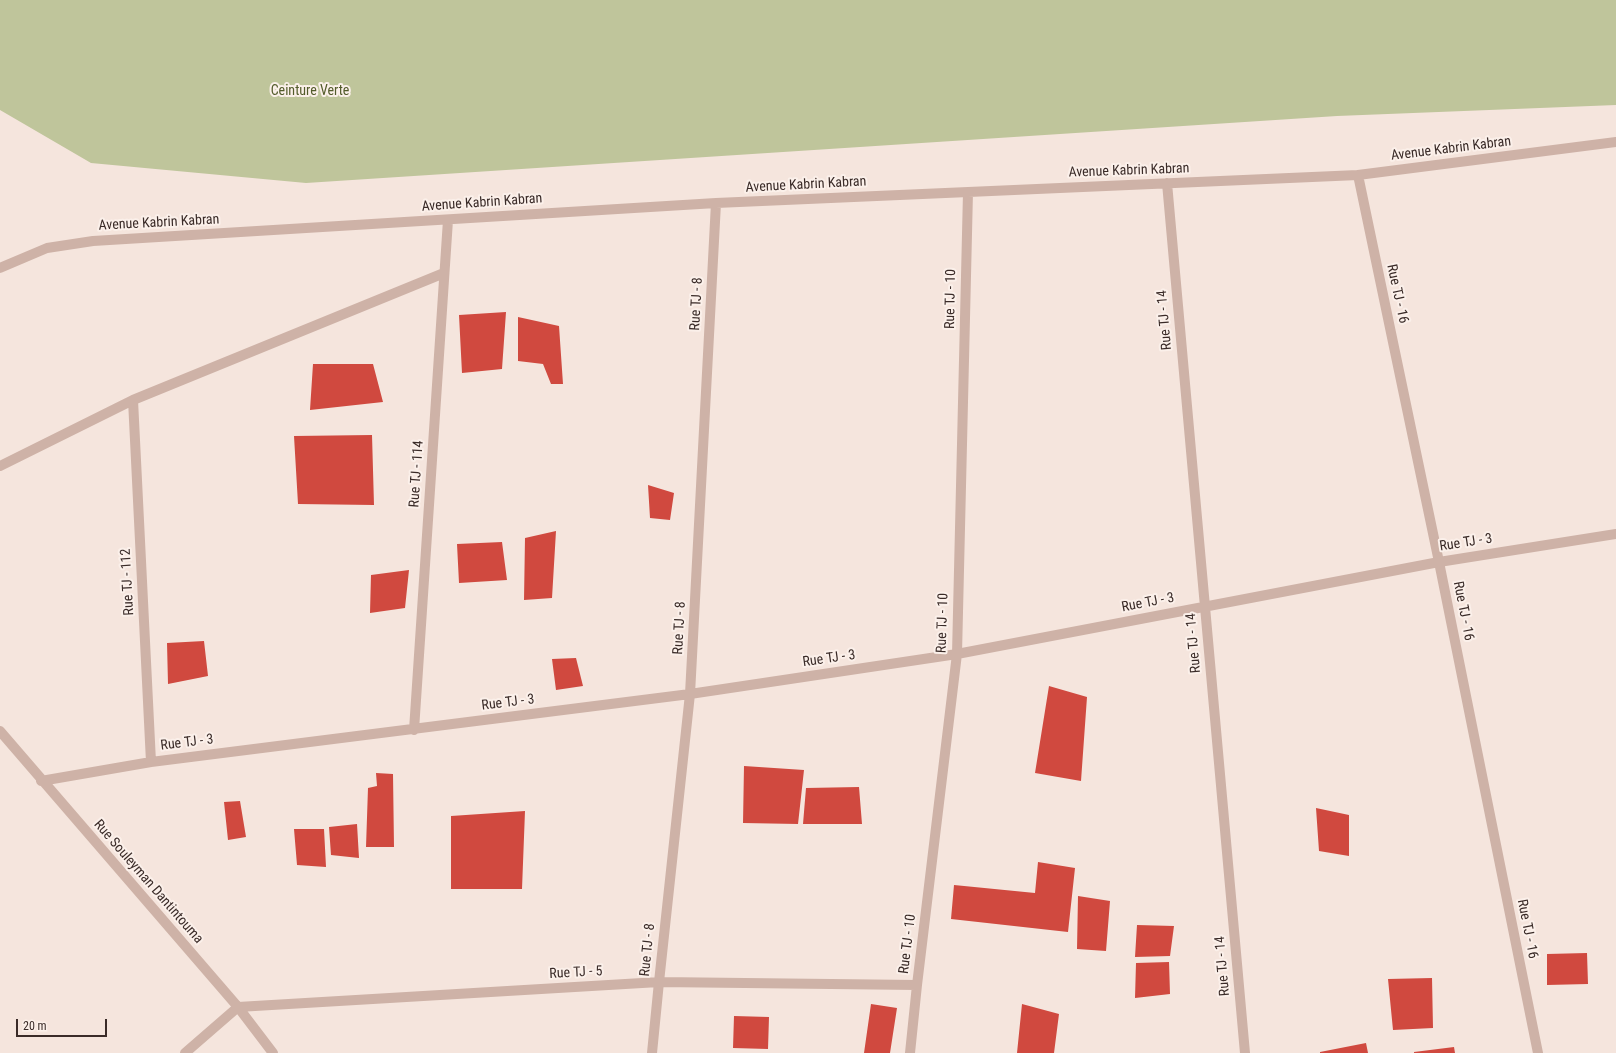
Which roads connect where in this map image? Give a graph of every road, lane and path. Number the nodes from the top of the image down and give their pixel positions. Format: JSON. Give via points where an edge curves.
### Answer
{"nodes":[{"id":1,"x":1616,"y":142,"type":"edge"},
{"id":2,"x":1358,"y":175,"type":"junction"},
{"id":3,"x":1167,"y":183,"type":"junction"},
{"id":4,"x":968,"y":192,"type":"junction"},
{"id":5,"x":716,"y":203,"type":"junction"},
{"id":6,"x":448,"y":220,"type":"junction"},
{"id":7,"x":0,"y":268,"type":"edge"},
{"id":8,"x":444,"y":273,"type":"junction"},
{"id":9,"x":133,"y":400,"type":"junction"},
{"id":10,"x":0,"y":466,"type":"edge"},
{"id":11,"x":1616,"y":534,"type":"edge"},
{"id":12,"x":1439,"y":562,"type":"junction"},
{"id":13,"x":1205,"y":606,"type":"junction"},
{"id":14,"x":957,"y":654,"type":"junction"},
{"id":15,"x":690,"y":694,"type":"junction"},
{"id":16,"x":414,"y":730,"type":"junction"},
{"id":17,"x":0,"y":731,"type":"edge"},
{"id":18,"x":152,"y":762,"type":"junction"},
{"id":19,"x":41,"y":781,"type":"junction"},
{"id":20,"x":659,"y":982,"type":"junction"},
{"id":21,"x":917,"y":985,"type":"junction"},
{"id":22,"x":238,"y":1007,"type":"junction"},
{"id":23,"x":185,"y":1053,"type":"edge"},
{"id":24,"x":273,"y":1053,"type":"edge"},
{"id":25,"x":652,"y":1053,"type":"edge"},
{"id":26,"x":910,"y":1053,"type":"edge"},
{"id":27,"x":1245,"y":1053,"type":"edge"},
{"id":28,"x":1538,"y":1053,"type":"edge"}],
"edges":[{"from":1,"to":2,"type":"street","name":"Avenue Kabrin Kabran"},
{"from":2,"to":3,"type":"street","name":"Avenue Kabrin Kabran"},
{"from":2,"to":12,"type":"street","name":"Rue TJ - 16"},
{"from":3,"to":4,"type":"street","name":"Avenue Kabrin Kabran"},
{"from":3,"to":13,"type":"street","name":"Rue TJ - 14"},
{"from":4,"to":5,"type":"street","name":"Avenue Kabrin Kabran"},
{"from":4,"to":14,"type":"street","name":"Rue TJ - 10"},
{"from":5,"to":6,"type":"street","name":"Avenue Kabrin Kabran"},
{"from":5,"to":15,"type":"street","name":"Rue TJ - 8"},
{"from":6,"to":7,"type":"street","name":"Avenue Kabrin Kabran","via":[[93,240],[47,248]]},
{"from":6,"to":8,"type":"street","name":"Rue TJ - 114"},
{"from":8,"to":9,"type":"street"},
{"from":8,"to":16,"type":"street","name":"Rue TJ - 114"},
{"from":9,"to":10,"type":"street"},
{"from":9,"to":18,"type":"street","name":"Rue TJ - 112"},
{"from":11,"to":12,"type":"street","name":"Rue TJ - 3"},
{"from":12,"to":13,"type":"street","name":"Rue TJ - 3"},
{"from":12,"to":28,"type":"street","name":"Rue TJ - 16"},
{"from":13,"to":14,"type":"street","name":"Rue TJ - 3"},
{"from":13,"to":27,"type":"street","name":"Rue TJ - 14"},
{"from":14,"to":15,"type":"street","name":"Rue TJ - 3"},
{"from":14,"to":21,"type":"street","name":"Rue TJ - 10"},
{"from":15,"to":16,"type":"street","name":"Rue TJ - 3"},
{"from":15,"to":20,"type":"street","name":"Rue TJ - 8"},
{"from":16,"to":18,"type":"street","name":"Rue TJ - 3"},
{"from":17,"to":19,"type":"street","name":"Rue Souleyman Dantintouma"},
{"from":18,"to":19,"type":"street","name":"Rue TJ - 3"},
{"from":19,"to":22,"type":"street","name":"Rue Souleyman Dantintouma"},
{"from":20,"to":21,"type":"street","name":"Rue TJ - 5"},
{"from":20,"to":22,"type":"street","name":"Rue TJ - 5"},
{"from":20,"to":25,"type":"street","name":"Rue TJ - 8"},
{"from":21,"to":26,"type":"street","name":"Rue TJ - 10"},
{"from":22,"to":23,"type":"street"},
{"from":22,"to":24,"type":"street","name":"Rue Souleyman Dantintouma"}]}
